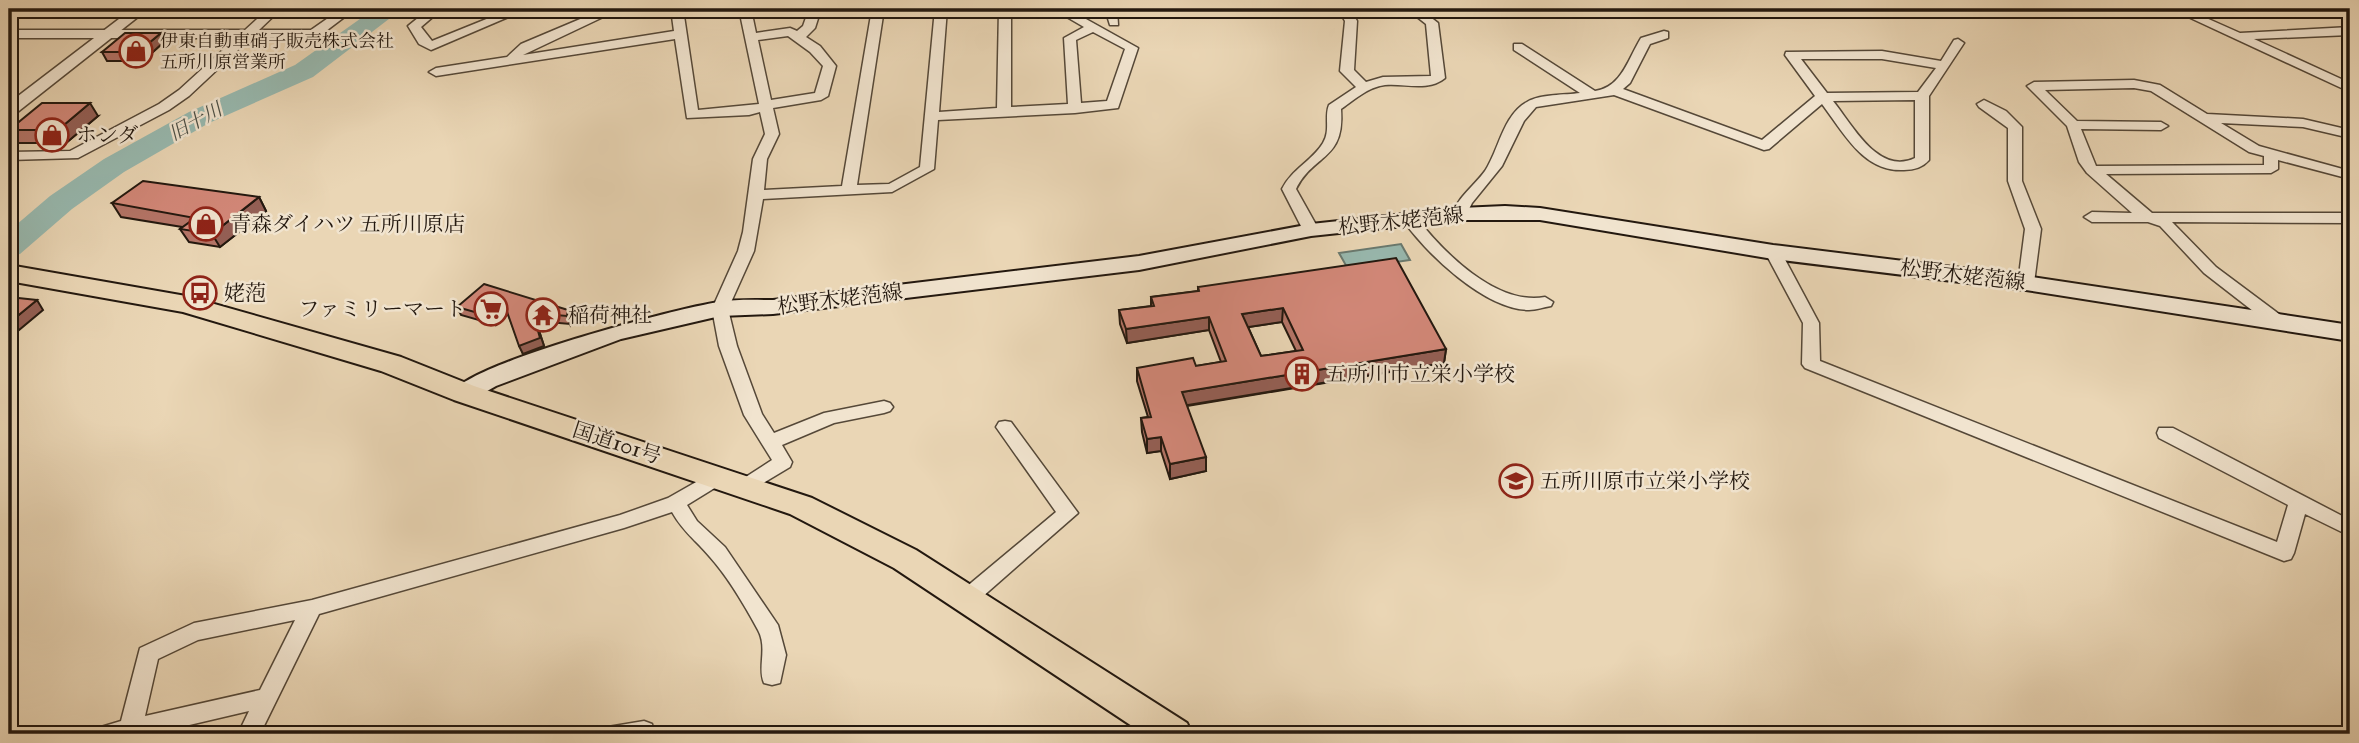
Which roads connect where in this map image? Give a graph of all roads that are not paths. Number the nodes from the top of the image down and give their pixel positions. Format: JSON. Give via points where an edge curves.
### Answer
{"nodes":[{"id":1,"x":124,"y":9,"type":"edge"},
{"id":2,"x":141,"y":9,"type":"edge"},
{"id":3,"x":275,"y":9,"type":"edge"},
{"id":4,"x":349,"y":9,"type":"edge"},
{"id":5,"x":436,"y":9,"type":"edge"},
{"id":6,"x":520,"y":9,"type":"edge"},
{"id":7,"x":614,"y":9,"type":"edge"},
{"id":8,"x":677,"y":9,"type":"edge"},
{"id":9,"x":745,"y":9,"type":"edge"},
{"id":10,"x":815,"y":9,"type":"edge"},
{"id":11,"x":877,"y":9,"type":"edge"},
{"id":12,"x":941,"y":9,"type":"edge"},
{"id":13,"x":1005,"y":9,"type":"edge"},
{"id":14,"x":1059,"y":9,"type":"edge"},
{"id":15,"x":1343,"y":9,"type":"edge"},
{"id":16,"x":1413,"y":9,"type":"edge"},
{"id":17,"x":2177,"y":9,"type":"edge"},
{"id":18,"x":1092,"y":28,"type":"junction"},
{"id":19,"x":2350,"y":31,"type":"edge"},
{"id":20,"x":92,"y":34,"type":"junction"},
{"id":21,"x":108,"y":34,"type":"junction"},
{"id":22,"x":247,"y":34,"type":"junction"},
{"id":23,"x":680,"y":34,"type":"junction"},
{"id":24,"x":1664,"y":35,"type":"dead end"},
{"id":25,"x":11,"y":36,"type":"edge"},
{"id":26,"x":799,"y":36,"type":"junction"},
{"id":27,"x":2236,"y":36,"type":"junction"},
{"id":28,"x":751,"y":37,"type":"junction"},
{"id":29,"x":1958,"y":43,"type":"dead end"},
{"id":30,"x":1518,"y":47,"type":"dead end"},
{"id":31,"x":507,"y":61,"type":"junction"},
{"id":32,"x":1945,"y":65,"type":"junction"},
{"id":33,"x":436,"y":72,"type":"dead end"},
{"id":34,"x":2316,"y":73,"type":"junction"},
{"id":35,"x":2350,"y":73,"type":"edge"},
{"id":36,"x":1364,"y":87,"type":"junction"},
{"id":37,"x":2350,"y":88,"type":"edge"},
{"id":38,"x":1614,"y":90,"type":"junction"},
{"id":39,"x":1594,"y":96,"type":"junction"},
{"id":40,"x":1922,"y":96,"type":"junction"},
{"id":41,"x":1822,"y":97,"type":"junction"},
{"id":42,"x":9,"y":98,"type":"edge"},
{"id":43,"x":1984,"y":104,"type":"dead end"},
{"id":44,"x":766,"y":106,"type":"junction"},
{"id":45,"x":1075,"y":109,"type":"junction"},
{"id":46,"x":9,"y":111,"type":"edge"},
{"id":47,"x":1004,"y":113,"type":"junction"},
{"id":48,"x":933,"y":116,"type":"junction"},
{"id":49,"x":2206,"y":118,"type":"junction"},
{"id":50,"x":2073,"y":125,"type":"junction"},
{"id":51,"x":2161,"y":126,"type":"dead end"},
{"id":52,"x":2350,"y":134,"type":"edge"},
{"id":53,"x":2271,"y":154,"type":"junction"},
{"id":54,"x":9,"y":156,"type":"edge"},
{"id":55,"x":2092,"y":170,"type":"junction"},
{"id":56,"x":2350,"y":175,"type":"edge"},
{"id":57,"x":849,"y":190,"type":"junction"},
{"id":58,"x":757,"y":195,"type":"junction"},
{"id":59,"x":1460,"y":214,"type":"junction"},
{"id":60,"x":2144,"y":215,"type":"junction"},
{"id":61,"x":2092,"y":216,"type":"dead end"},
{"id":62,"x":2350,"y":218,"type":"edge"},
{"id":63,"x":1410,"y":219,"type":"junction"},
{"id":64,"x":1311,"y":230,"type":"junction"},
{"id":65,"x":1773,"y":251,"type":"junction"},
{"id":66,"x":18,"y":274,"type":"edge"},
{"id":67,"x":2026,"y":283,"type":"junction"},
{"id":68,"x":1545,"y":302,"type":"dead end"},
{"id":69,"x":720,"y":309,"type":"junction"},
{"id":70,"x":2277,"y":321,"type":"junction"},
{"id":71,"x":2346,"y":336,"type":"edge"},
{"id":72,"x":464,"y":393,"type":"junction"},
{"id":73,"x":884,"y":407,"type":"dead end"},
{"id":74,"x":1005,"y":426,"type":"dead end"},
{"id":75,"x":2166,"y":433,"type":"dead end"},
{"id":76,"x":771,"y":442,"type":"junction"},
{"id":77,"x":732,"y":481,"type":"junction"},
{"id":78,"x":676,"y":502,"type":"junction"},
{"id":79,"x":2299,"y":502,"type":"junction"},
{"id":80,"x":2350,"y":528,"type":"edge"},
{"id":81,"x":966,"y":598,"type":"junction"},
{"id":82,"x":312,"y":608,"type":"junction"},
{"id":83,"x":772,"y":676,"type":"dead end"},
{"id":84,"x":269,"y":696,"type":"junction"},
{"id":85,"x":644,"y":731,"type":"dead end"},
{"id":86,"x":120,"y":732,"type":"edge"},
{"id":87,"x":249,"y":734,"type":"edge"},
{"id":88,"x":615,"y":734,"type":"edge"},
{"id":89,"x":1174,"y":734,"type":"edge"}],
"edges":[{"from":1,"to":20,"type":"street"},
{"from":2,"to":21,"type":"street"},
{"from":3,"to":22,"type":"street"},
{"from":4,"to":22,"type":"street","via":[[314,34]]},
{"from":5,"to":6,"type":"street","via":[[414,26],[431,46]]},
{"from":7,"to":31,"type":"street","via":[[526,47]]},
{"from":8,"to":23,"type":"street"},
{"from":9,"to":28,"type":"street"},
{"from":10,"to":26,"type":"street","via":[[809,28]]},
{"from":11,"to":57,"type":"street"},
{"from":12,"to":48,"type":"street"},
{"from":13,"to":47,"type":"street"},
{"from":14,"to":18,"type":"street"},
{"from":15,"to":36,"type":"street","via":[[1351,21],[1346,71]]},
{"from":16,"to":36,"type":"street","via":[[1432,23],[1438,78],[1383,81]]},
{"from":17,"to":27,"type":"street"},
{"from":18,"to":45,"type":"street","via":[[1070,38]]},
{"from":18,"to":45,"type":"street","via":[[1133,51],[1113,105]]},
{"from":19,"to":27,"type":"street"},
{"from":20,"to":21,"type":"street"},
{"from":20,"to":25,"type":"street"},
{"from":20,"to":42,"type":"street"},
{"from":21,"to":22,"type":"street"},
{"from":21,"to":46,"type":"street"},
{"from":22,"to":54,"type":"street","via":[[164,107],[73,155]]},
{"from":23,"to":31,"type":"street"},
{"from":23,"to":44,"type":"street","via":[[692,115]]},
{"from":24,"to":38,"type":"street","via":[[1645,41],[1623,83]]},
{"from":26,"to":28,"type":"street","via":[[785,31]]},
{"from":26,"to":44,"type":"street","via":[[830,65],[821,96]]},
{"from":27,"to":34,"type":"street"},
{"from":28,"to":44,"type":"street"},
{"from":29,"to":32,"type":"street"},
{"from":30,"to":39,"type":"street"},
{"from":31,"to":33,"type":"street"},
{"from":32,"to":40,"type":"street"},
{"from":32,"to":41,"type":"street","via":[[1882,55],[1791,55]]},
{"from":34,"to":35,"type":"street"},
{"from":34,"to":37,"type":"street"},
{"from":36,"to":64,"type":"street","via":[[1334,108],[1335,134],[1320,157],[1294,174],[1289,189]]},
{"from":38,"to":39,"type":"street"},
{"from":38,"to":41,"type":"street","via":[[1764,146]]},
{"from":39,"to":59,"type":"street","via":[[1532,104],[1524,110],[1490,174],[1463,204]]},
{"from":40,"to":41,"type":"street"},
{"from":40,"to":41,"type":"street","via":[[1922,160],[1904,166],[1869,156]]},
{"from":43,"to":67,"type":"street","via":[[2015,127],[2015,181],[2033,229]]},
{"from":44,"to":58,"type":"street","via":[[772,134],[760,159]]},
{"from":45,"to":47,"type":"street"},
{"from":47,"to":48,"type":"street"},
{"from":48,"to":57,"type":"street","via":[[927,169],[892,188]]},
{"from":49,"to":50,"type":"street","via":[[2160,90],[2134,84],[2034,86]]},
{"from":49,"to":52,"type":"street","via":[[2303,123]]},
{"from":49,"to":53,"type":"street","via":[[2240,142]]},
{"from":50,"to":51,"type":"street"},
{"from":50,"to":55,"type":"street"},
{"from":53,"to":55,"type":"street","via":[[2271,169]]},
{"from":53,"to":56,"type":"street"},
{"from":55,"to":60,"type":"street"},
{"from":57,"to":58,"type":"street"},
{"from":58,"to":69,"type":"street","via":[[746,251]]},
{"from":59,"to":63,"type":"main road","name":"松野木姥萢線"},
{"from":59,"to":65,"type":"main road","name":"松野木姥萢線","via":[[1540,214]]},
{"from":60,"to":61,"type":"street"},
{"from":60,"to":62,"type":"street"},
{"from":60,"to":70,"type":"street","via":[[2165,223],[2210,270]]},
{"from":63,"to":64,"type":"main road","name":"松野木姥萢線"},
{"from":63,"to":68,"type":"street","via":[[1433,249],[1494,295],[1529,305]]},
{"from":64,"to":69,"type":"main road","name":"松野木姥萢線","via":[[1139,263],[773,307]]},
{"from":65,"to":67,"type":"main road","name":"松野木姥萢線"},
{"from":65,"to":79,"type":"street","via":[[1811,323],[1811,364],[2284,553]]},
{"from":66,"to":72,"type":"highway","name":"国道101号","via":[[186,304],[391,364]]},
{"from":67,"to":70,"type":"main road","name":"松野木姥萢線"},
{"from":69,"to":72,"type":"main road","name":"松野木姥萢線","via":[[615,333],[487,380]]},
{"from":69,"to":76,"type":"street","via":[[753,415]]},
{"from":70,"to":71,"type":"main road","name":"松野木姥萢線"},
{"from":72,"to":77,"type":"highway","name":"国道101号"},
{"from":73,"to":76,"type":"street","via":[[830,417]]},
{"from":74,"to":81,"type":"street","via":[[1068,513]]},
{"from":75,"to":79,"type":"street"},
{"from":76,"to":77,"type":"street","via":[[783,462]]},
{"from":77,"to":78,"type":"street"},
{"from":77,"to":81,"type":"highway","name":"国道101号","via":[[801,506],[905,559]]},
{"from":78,"to":82,"type":"street"},
{"from":78,"to":83,"type":"street","via":[[690,526],[718,552],[770,631],[775,655]]},
{"from":79,"to":80,"type":"street"},
{"from":81,"to":89,"type":"highway","name":"国道101号"},
{"from":82,"to":84,"type":"street"},
{"from":82,"to":86,"type":"street","via":[[194,632],[148,654]]},
{"from":84,"to":86,"type":"street"},
{"from":84,"to":87,"type":"street"},
{"from":85,"to":88,"type":"street"}]}
